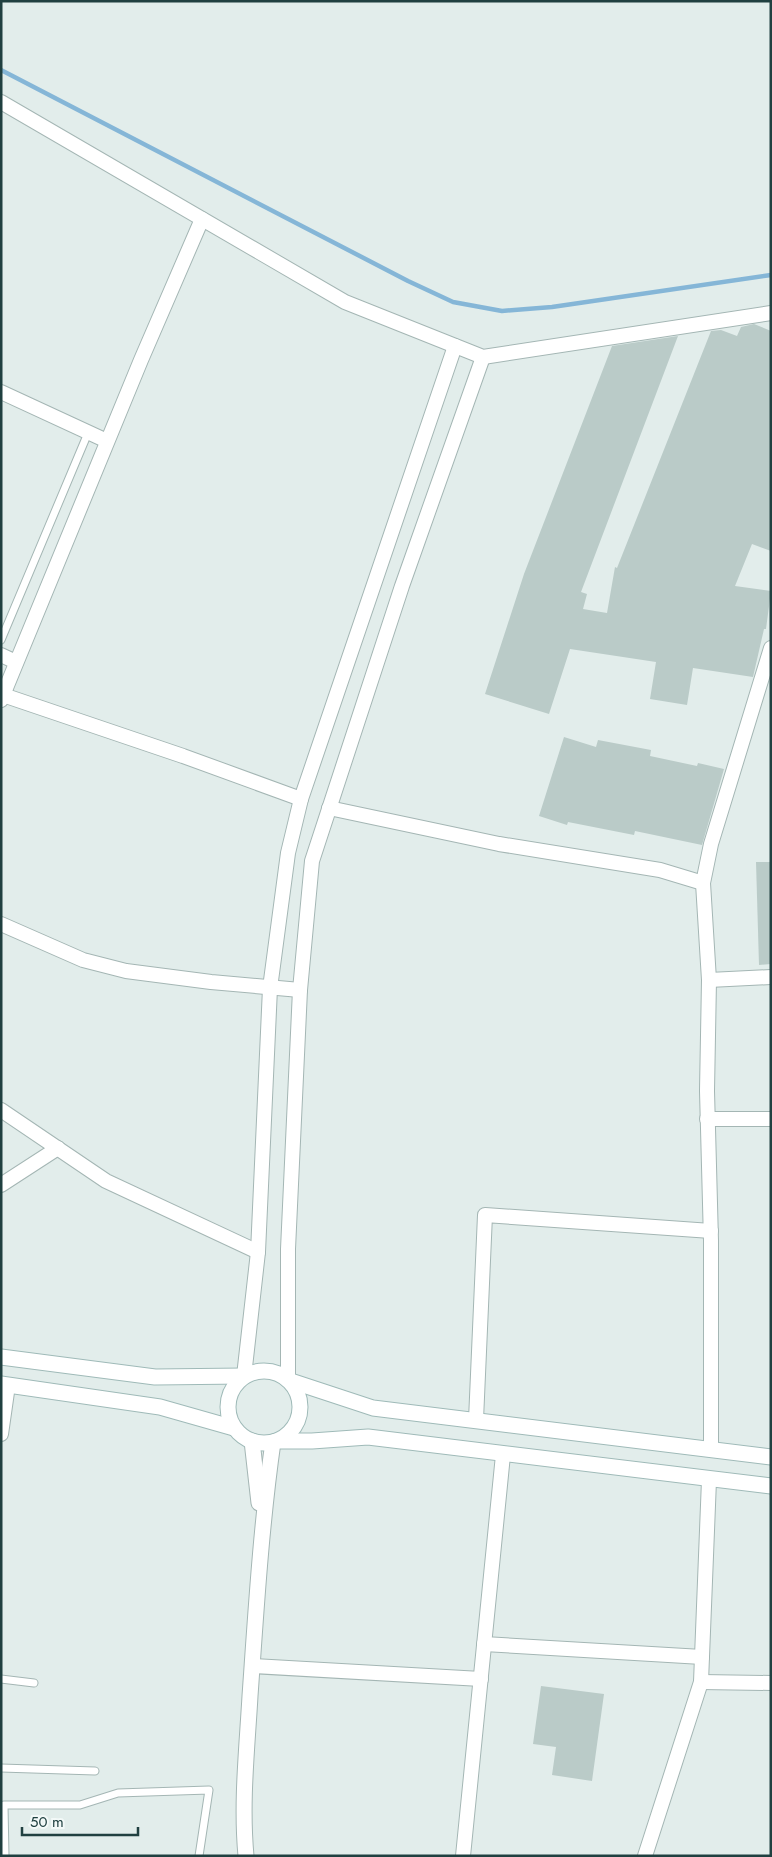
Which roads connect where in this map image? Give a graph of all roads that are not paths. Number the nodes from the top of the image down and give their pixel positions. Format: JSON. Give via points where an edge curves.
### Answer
{"nodes":[{"id":1,"x":1,"y":102,"type":"edge"},
{"id":2,"x":202,"y":219,"type":"junction"},
{"id":3,"x":771,"y":313,"type":"edge"},
{"id":4,"x":454,"y":346,"type":"junction"},
{"id":5,"x":482,"y":357,"type":"junction"},
{"id":6,"x":1,"y":392,"type":"edge"},
{"id":7,"x":88,"y":433,"type":"junction"},
{"id":8,"x":107,"y":442,"type":"junction"},
{"id":9,"x":1,"y":640,"type":"edge"},
{"id":10,"x":771,"y":648,"type":"edge"},
{"id":11,"x":1,"y":655,"type":"edge"},
{"id":12,"x":16,"y":662,"type":"junction"},
{"id":13,"x":2,"y":698,"type":"edge"},
{"id":14,"x":301,"y":799,"type":"junction"},
{"id":15,"x":329,"y":808,"type":"junction"},
{"id":16,"x":703,"y":883,"type":"junction"},
{"id":17,"x":1,"y":924,"type":"edge"},
{"id":18,"x":771,"y":977,"type":"edge"},
{"id":19,"x":709,"y":980,"type":"junction"},
{"id":20,"x":270,"y":988,"type":"junction"},
{"id":21,"x":300,"y":990,"type":"junction"},
{"id":22,"x":1,"y":1110,"type":"edge"},
{"id":23,"x":771,"y":1118,"type":"edge"},
{"id":24,"x":708,"y":1119,"type":"junction"},
{"id":25,"x":58,"y":1148,"type":"junction"},
{"id":26,"x":1,"y":1185,"type":"edge"},
{"id":27,"x":711,"y":1231,"type":"junction"},
{"id":28,"x":258,"y":1252,"type":"junction"},
{"id":29,"x":1,"y":1357,"type":"edge"},
{"id":30,"x":244,"y":1376,"type":"junction"},
{"id":31,"x":288,"y":1380,"type":"junction"},
{"id":32,"x":5,"y":1385,"type":"edge"},
{"id":33,"x":476,"y":1420,"type":"junction"},
{"id":34,"x":234,"y":1428,"type":"junction"},
{"id":35,"x":1,"y":1434,"type":"edge"},
{"id":36,"x":252,"y":1442,"type":"junction"},
{"id":37,"x":274,"y":1442,"type":"junction"},
{"id":38,"x":710,"y":1449,"type":"junction"},
{"id":39,"x":503,"y":1455,"type":"junction"},
{"id":40,"x":771,"y":1457,"type":"edge"},
{"id":41,"x":710,"y":1480,"type":"junction"},
{"id":42,"x":771,"y":1486,"type":"edge"},
{"id":43,"x":261,"y":1527,"type":"junction"},
{"id":44,"x":484,"y":1644,"type":"junction"},
{"id":45,"x":702,"y":1657,"type":"junction"},
{"id":46,"x":252,"y":1666,"type":"junction"},
{"id":47,"x":1,"y":1679,"type":"edge"},
{"id":48,"x":481,"y":1679,"type":"junction"},
{"id":49,"x":701,"y":1682,"type":"junction"},
{"id":50,"x":34,"y":1683,"type":"dead end"},
{"id":51,"x":771,"y":1684,"type":"edge"},
{"id":52,"x":1,"y":1768,"type":"edge"},
{"id":53,"x":94,"y":1771,"type":"dead end"},
{"id":54,"x":5,"y":1856,"type":"edge"},
{"id":55,"x":200,"y":1856,"type":"edge"},
{"id":56,"x":246,"y":1856,"type":"edge"},
{"id":57,"x":463,"y":1856,"type":"edge"},
{"id":58,"x":645,"y":1856,"type":"edge"}],
"edges":[{"from":1,"to":2,"type":"street"},
{"from":2,"to":4,"type":"street","via":[[345,302]]},
{"from":2,"to":8,"type":"street"},
{"from":3,"to":5,"type":"street"},
{"from":4,"to":5,"type":"street"},
{"from":4,"to":14,"type":"street"},
{"from":5,"to":15,"type":"street"},
{"from":6,"to":7,"type":"street"},
{"from":7,"to":8,"type":"street"},
{"from":7,"to":9,"type":"lane"},
{"from":8,"to":12,"type":"street"},
{"from":10,"to":16,"type":"street","via":[[711,844]]},
{"from":11,"to":12,"type":"street"},
{"from":12,"to":13,"type":"street"},
{"from":13,"to":14,"type":"street","via":[[183,756]]},
{"from":14,"to":20,"type":"street","via":[[288,854]]},
{"from":15,"to":16,"type":"street","via":[[499,844],[660,870]]},
{"from":15,"to":21,"type":"street","via":[[312,861]]},
{"from":16,"to":19,"type":"street"},
{"from":17,"to":20,"type":"street","via":[[83,960],[126,971]]},
{"from":18,"to":19,"type":"street"},
{"from":19,"to":24,"type":"street"},
{"from":20,"to":21,"type":"street"},
{"from":20,"to":28,"type":"street"},
{"from":21,"to":31,"type":"street","via":[[288,1249]]},
{"from":22,"to":25,"type":"street"},
{"from":23,"to":24,"type":"street"},
{"from":24,"to":27,"type":"street"},
{"from":25,"to":26,"type":"street"},
{"from":25,"to":28,"type":"street","via":[[106,1181]]},
{"from":27,"to":33,"type":"street","via":[[485,1215]]},
{"from":27,"to":38,"type":"street"},
{"from":28,"to":30,"type":"street"},
{"from":29,"to":30,"type":"main road","via":[[155,1377]]},
{"from":30,"to":31,"type":"main road","via":[[266,1371],[278,1373]]},
{"from":30,"to":34,"type":"main road","via":[[233,1389],[228,1406]]},
{"from":31,"to":33,"type":"main road","via":[[373,1408]]},
{"from":31,"to":37,"type":"main road","via":[[296,1390],[300,1414],[287,1435]]},
{"from":32,"to":34,"type":"main road","via":[[160,1407]]},
{"from":32,"to":35,"type":"street"},
{"from":33,"to":38,"type":"main road"},
{"from":34,"to":36,"type":"main road"},
{"from":36,"to":37,"type":"main road"},
{"from":36,"to":43,"type":"main road"},
{"from":37,"to":39,"type":"main road","via":[[368,1437]]},
{"from":37,"to":43,"type":"main road"},
{"from":38,"to":40,"type":"main road"},
{"from":39,"to":41,"type":"main road"},
{"from":39,"to":44,"type":"street"},
{"from":41,"to":42,"type":"main road"},
{"from":41,"to":45,"type":"street"},
{"from":43,"to":46,"type":"main road"},
{"from":44,"to":45,"type":"street"},
{"from":44,"to":48,"type":"street"},
{"from":45,"to":49,"type":"street"},
{"from":46,"to":48,"type":"street"},
{"from":46,"to":56,"type":"main road","via":[[242,1821]]},
{"from":47,"to":50,"type":"lane"},
{"from":48,"to":57,"type":"street"},
{"from":49,"to":51,"type":"street"},
{"from":49,"to":58,"type":"street"},
{"from":52,"to":53,"type":"lane"},
{"from":54,"to":55,"type":"lane","via":[[4,1805],[80,1805],[118,1793],[209,1790]]}]}
